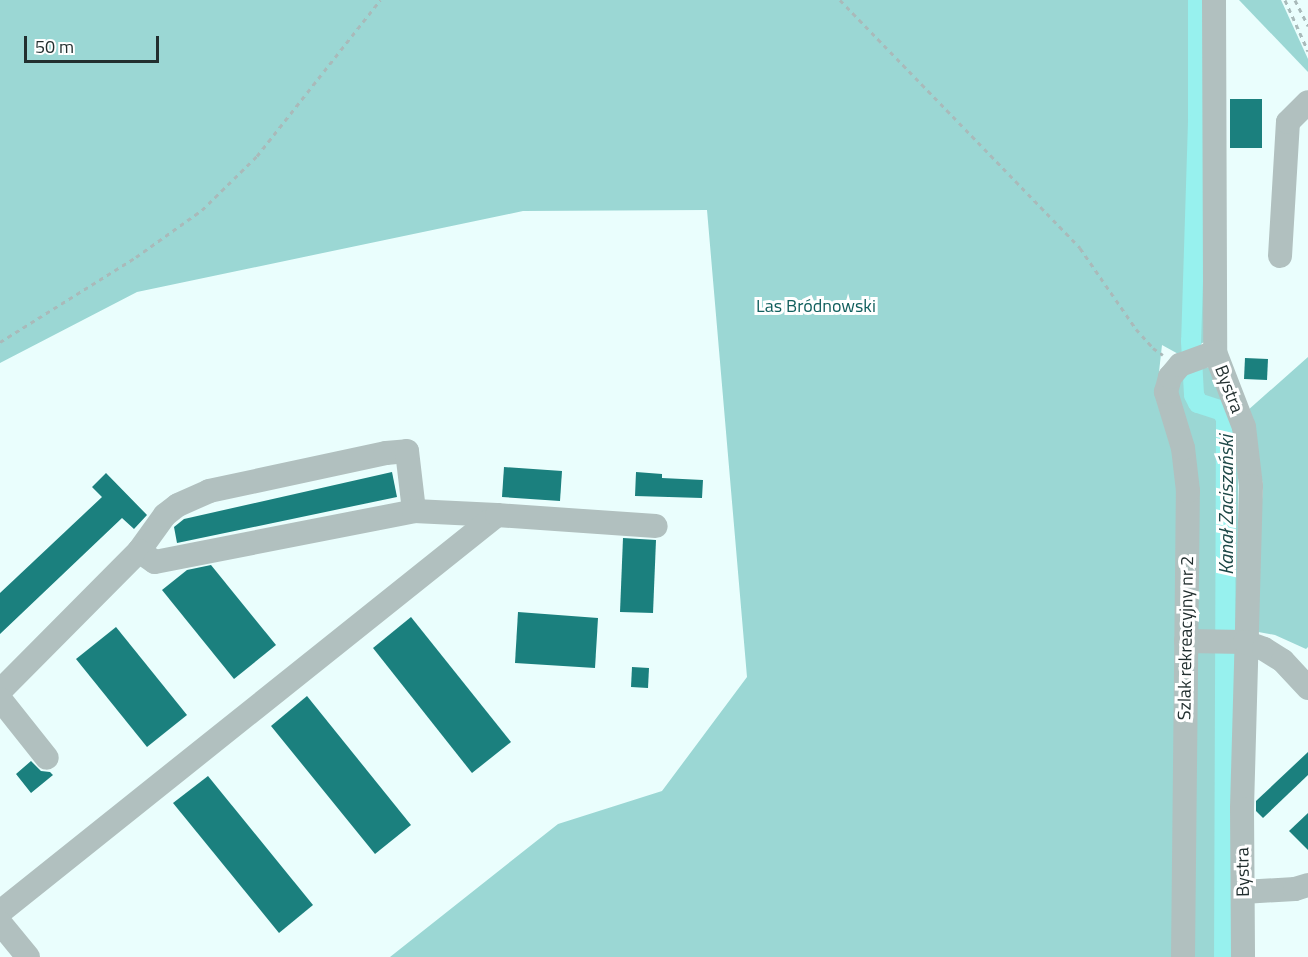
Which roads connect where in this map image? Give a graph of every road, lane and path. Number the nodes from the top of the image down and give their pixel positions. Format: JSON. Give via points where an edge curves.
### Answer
{"nodes":[{"id":1,"x":380,"y":0,"type":"edge"},
{"id":2,"x":840,"y":0,"type":"edge"},
{"id":3,"x":1214,"y":0,"type":"edge"},
{"id":4,"x":1285,"y":0,"type":"edge"},
{"id":5,"x":1295,"y":0,"type":"edge"},
{"id":6,"x":1308,"y":26,"type":"edge"},
{"id":7,"x":1308,"y":51,"type":"edge"},
{"id":8,"x":1308,"y":102,"type":"edge"},
{"id":9,"x":1280,"y":256,"type":"dead end"},
{"id":10,"x":0,"y":342,"type":"edge"},
{"id":11,"x":1195,"y":359,"type":"junction"},
{"id":12,"x":414,"y":511,"type":"junction"},
{"id":13,"x":497,"y":515,"type":"junction"},
{"id":14,"x":656,"y":526,"type":"dead end"},
{"id":15,"x":139,"y":551,"type":"junction"},
{"id":16,"x":1186,"y":641,"type":"junction"},
{"id":17,"x":1231,"y":642,"type":"junction"},
{"id":18,"x":1308,"y":686,"type":"edge"},
{"id":19,"x":0,"y":691,"type":"edge"},
{"id":20,"x":0,"y":699,"type":"edge"},
{"id":21,"x":48,"y":758,"type":"dead end"},
{"id":22,"x":1308,"y":885,"type":"edge"},
{"id":23,"x":1243,"y":892,"type":"junction"},
{"id":24,"x":0,"y":912,"type":"edge"},
{"id":25,"x":0,"y":923,"type":"edge"},
{"id":26,"x":28,"y":957,"type":"edge"},
{"id":27,"x":1183,"y":957,"type":"edge"},
{"id":28,"x":1243,"y":957,"type":"edge"}],
"edges":[{"from":1,"to":10,"type":"path","via":[[257,156],[202,210],[136,257]]},
{"from":2,"to":11,"type":"path","via":[[1080,248],[1153,348]]},
{"from":3,"to":11,"type":"street","name":"Bystra"},
{"from":4,"to":7,"type":"path"},
{"from":5,"to":6,"type":"path"},
{"from":8,"to":9,"type":"street","via":[[1288,122]]},
{"from":11,"to":16,"type":"street","name":"Szlak rekreacyjny nr 2","via":[[1170,377],[1166,392],[1186,468]]},
{"from":11,"to":17,"type":"street","name":"Bystra","via":[[1244,427],[1251,486]]},
{"from":12,"to":13,"type":"street"},
{"from":12,"to":15,"type":"street","via":[[155,562]]},
{"from":12,"to":15,"type":"street","via":[[407,451],[386,453],[209,491],[165,515]]},
{"from":13,"to":14,"type":"street"},
{"from":13,"to":24,"type":"street"},
{"from":15,"to":19,"type":"street"},
{"from":16,"to":17,"type":"street"},
{"from":16,"to":27,"type":"street","name":"Szlak rekreacyjny nr 2"},
{"from":17,"to":18,"type":"street","via":[[1264,649],[1283,661]]},
{"from":17,"to":23,"type":"street","name":"Bystra"},
{"from":20,"to":21,"type":"street"},
{"from":22,"to":23,"type":"street"},
{"from":23,"to":28,"type":"street","name":"Bystra"},
{"from":25,"to":26,"type":"street"}]}
